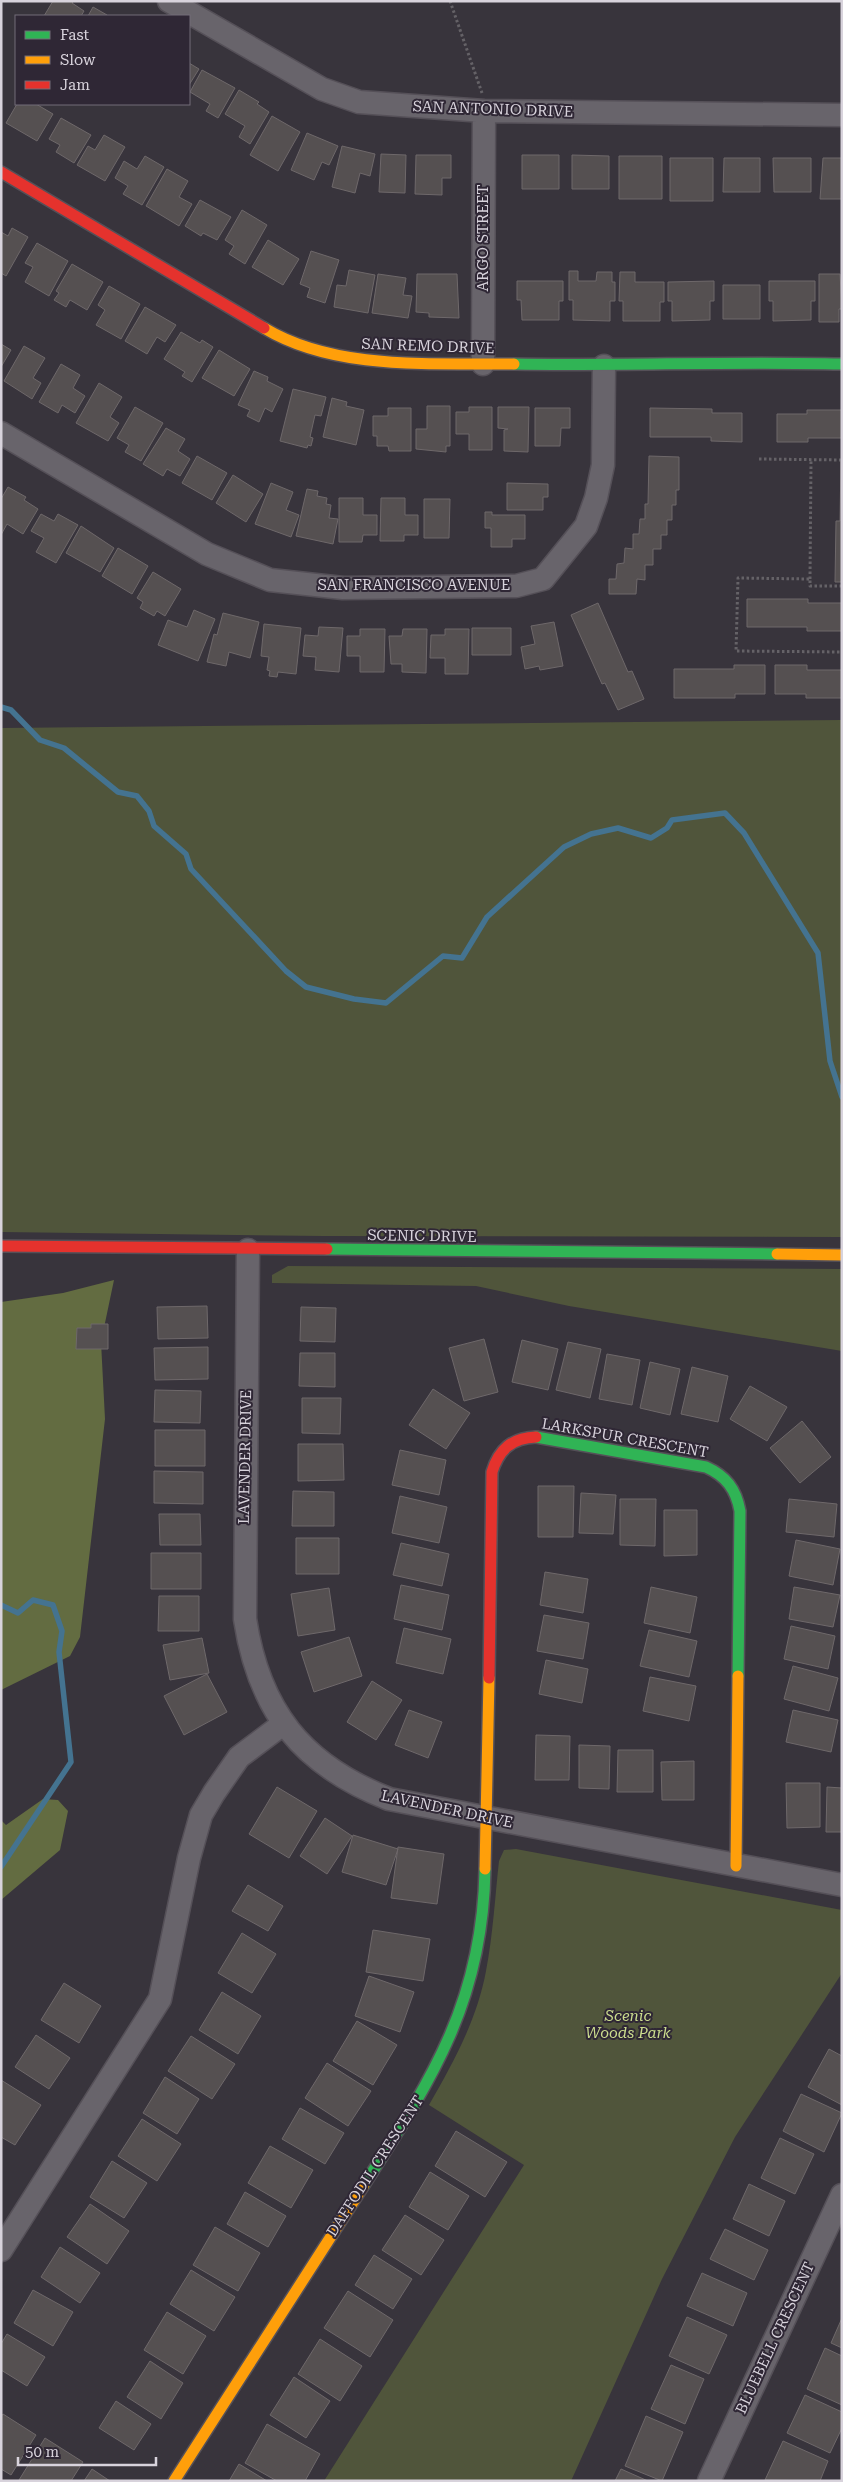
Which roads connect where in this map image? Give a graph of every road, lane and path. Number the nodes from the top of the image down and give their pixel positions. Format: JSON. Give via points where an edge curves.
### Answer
{"nodes":[{"id":1,"x":169,"y":1,"type":"edge"},
{"id":2,"x":450,"y":1,"type":"edge"},
{"id":3,"x":484,"y":112,"type":"junction"},
{"id":4,"x":842,"y":115,"type":"edge"},
{"id":5,"x":1,"y":172,"type":"edge"},
{"id":6,"x":482,"y":364,"type":"junction"},
{"id":7,"x":842,"y":364,"type":"edge"},
{"id":8,"x":604,"y":366,"type":"junction"},
{"id":9,"x":1,"y":433,"type":"edge"},
{"id":10,"x":759,"y":459,"type":"dead end"},
{"id":11,"x":842,"y":460,"type":"edge"},
{"id":12,"x":811,"y":461,"type":"junction"},
{"id":13,"x":810,"y":579,"type":"junction"},
{"id":14,"x":842,"y":586,"type":"edge"},
{"id":15,"x":842,"y":652,"type":"edge"},
{"id":16,"x":1,"y":1246,"type":"edge"},
{"id":17,"x":248,"y":1250,"type":"junction"},
{"id":18,"x":842,"y":1255,"type":"edge"},
{"id":19,"x":283,"y":1724,"type":"junction"},
{"id":20,"x":487,"y":1819,"type":"junction"},
{"id":21,"x":736,"y":1866,"type":"junction"},
{"id":22,"x":842,"y":1885,"type":"edge"},
{"id":23,"x":842,"y":2195,"type":"edge"},
{"id":24,"x":1,"y":2250,"type":"edge"},
{"id":25,"x":174,"y":2481,"type":"edge"},
{"id":26,"x":709,"y":2481,"type":"edge"}],
"edges":[{"from":1,"to":3,"type":"street","name":"SAN ANTONIO DRIVE","via":[[322,88],[359,102]]},
{"from":2,"to":3,"type":"path","via":[[481,88]]},
{"from":3,"to":4,"type":"street","name":"SAN ANTONIO DRIVE"},
{"from":3,"to":6,"type":"street","name":"ARGO STREET"},
{"from":5,"to":6,"type":"street","name":"SAN REMO DRIVE","via":[[285,342],[369,362]]},
{"from":6,"to":8,"type":"street","name":"SAN REMO DRIVE"},
{"from":7,"to":8,"type":"street","name":"SAN REMO DRIVE","via":[[760,362]]},
{"from":8,"to":9,"type":"street","name":"SAN FRANCISCO AVENUE","via":[[603,465],[586,526],[542,579],[516,586],[343,588],[270,580],[206,554]]},
{"from":10,"to":12,"type":"path"},
{"from":11,"to":12,"type":"path"},
{"from":12,"to":13,"type":"path"},
{"from":13,"to":14,"type":"path","via":[[810,586]]},
{"from":13,"to":15,"type":"path","via":[[738,578],[736,651]]},
{"from":16,"to":17,"type":"street","name":"SCENIC DRIVE"},
{"from":17,"to":18,"type":"street","name":"SCENIC DRIVE"},
{"from":17,"to":19,"type":"street","name":"LAVENDER DRIVE","via":[[245,1618],[253,1662]]},
{"from":19,"to":20,"type":"street","name":"LAVENDER DRIVE","via":[[330,1769],[367,1790],[397,1801]]},
{"from":19,"to":24,"type":"street","via":[[239,1757],[201,1815],[160,1998]]},
{"from":20,"to":21,"type":"street","name":"LAVENDER DRIVE"},
{"from":20,"to":21,"type":"street","name":"LARKSPUR CRESCENT","via":[[491,1491],[495,1458],[503,1446],[528,1436],[622,1451],[706,1467],[732,1486],[739,1502]]},
{"from":20,"to":25,"type":"street","name":"DAFFODIL CRESCENT","via":[[486,1887],[480,1940],[462,2012],[450,2040],[421,2096]]},
{"from":21,"to":22,"type":"street","name":"LAVENDER DRIVE"},
{"from":23,"to":26,"type":"street","name":"BLUEBELL CRESCENT"}]}
